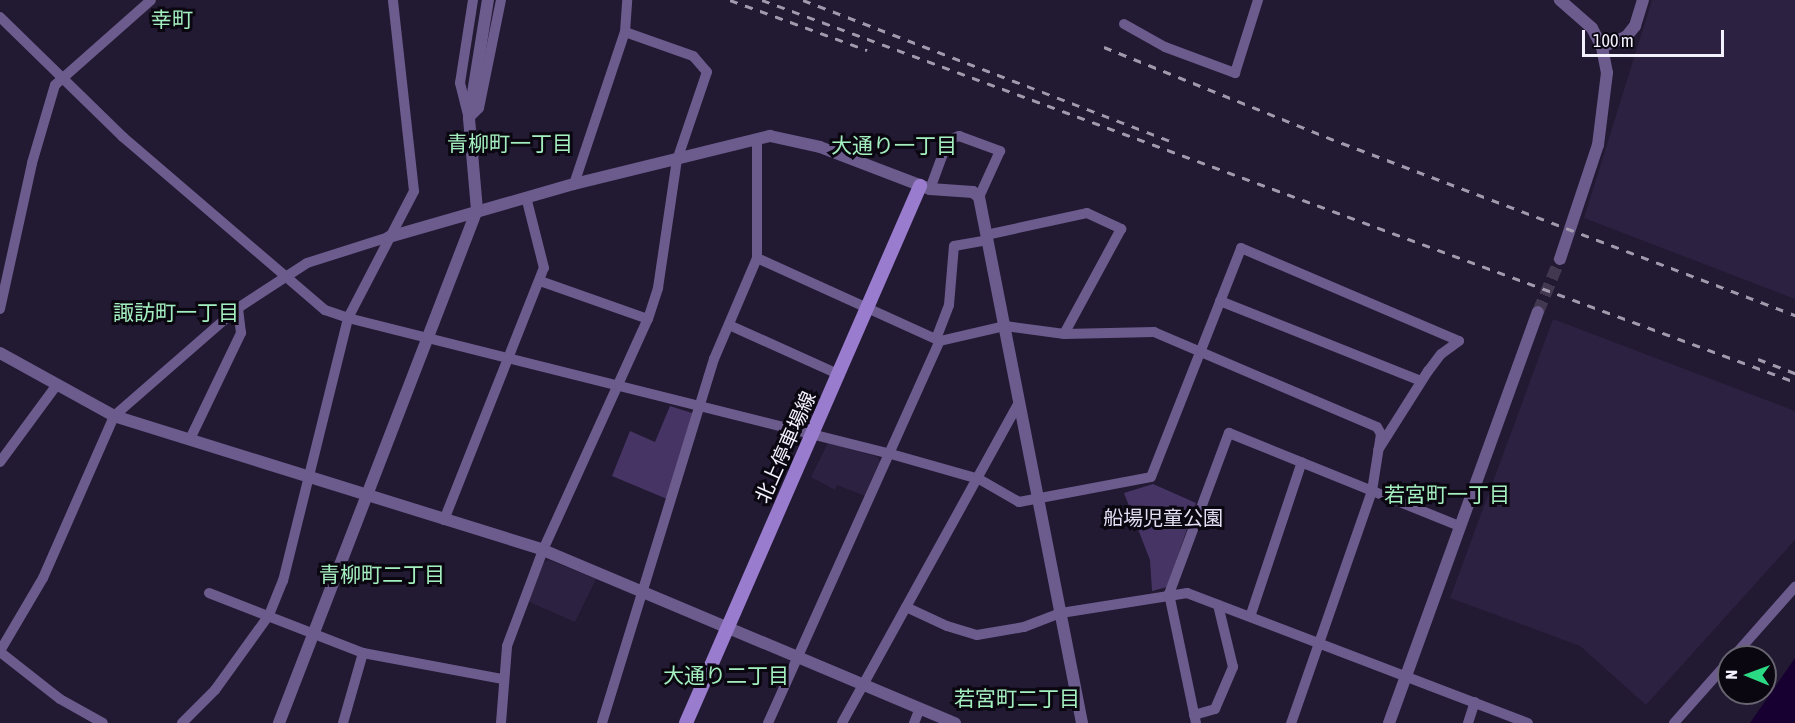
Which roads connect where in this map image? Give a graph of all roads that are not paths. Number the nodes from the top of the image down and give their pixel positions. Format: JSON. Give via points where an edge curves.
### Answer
{"nodes":[{"id":1,"x":151,"y":0,"type":"edge"},
{"id":2,"x":393,"y":0,"type":"edge"},
{"id":3,"x":473,"y":0,"type":"edge"},
{"id":4,"x":488,"y":0,"type":"edge"},
{"id":5,"x":501,"y":0,"type":"edge"},
{"id":6,"x":627,"y":0,"type":"edge"},
{"id":7,"x":1258,"y":0,"type":"edge"},
{"id":8,"x":1560,"y":0,"type":"edge"},
{"id":9,"x":1643,"y":0,"type":"edge"},
{"id":10,"x":0,"y":17,"type":"edge"},
{"id":11,"x":1124,"y":24,"type":"dead end"},
{"id":12,"x":624,"y":32,"type":"junction"},
{"id":13,"x":1602,"y":47,"type":"junction"},
{"id":14,"x":64,"y":78,"type":"junction"},
{"id":15,"x":469,"y":118,"type":"junction"},
{"id":16,"x":758,"y":140,"type":"junction"},
{"id":17,"x":677,"y":160,"type":"junction"},
{"id":18,"x":574,"y":184,"type":"junction"},
{"id":19,"x":925,"y":188,"type":"junction"},
{"id":20,"x":979,"y":196,"type":"junction"},
{"id":21,"x":526,"y":197,"type":"junction"},
{"id":22,"x":477,"y":210,"type":"junction"},
{"id":23,"x":389,"y":237,"type":"junction"},
{"id":24,"x":986,"y":237,"type":"junction"},
{"id":25,"x":758,"y":258,"type":"junction"},
{"id":26,"x":1560,"y":259,"type":"tunnel mouth"},
{"id":27,"x":287,"y":276,"type":"junction"},
{"id":28,"x":540,"y":281,"type":"junction"},
{"id":29,"x":1220,"y":301,"type":"junction"},
{"id":30,"x":238,"y":308,"type":"junction"},
{"id":31,"x":867,"y":308,"type":"junction"},
{"id":32,"x":0,"y":309,"type":"edge"},
{"id":33,"x":1538,"y":312,"type":"tunnel mouth"},
{"id":34,"x":348,"y":318,"type":"junction"},
{"id":35,"x":648,"y":319,"type":"junction"},
{"id":36,"x":729,"y":325,"type":"junction"},
{"id":37,"x":1005,"y":326,"type":"junction"},
{"id":38,"x":1064,"y":334,"type":"junction"},
{"id":39,"x":427,"y":340,"type":"junction"},
{"id":40,"x":938,"y":340,"type":"junction"},
{"id":41,"x":0,"y":353,"type":"edge"},
{"id":42,"x":1199,"y":354,"type":"junction"},
{"id":43,"x":508,"y":359,"type":"junction"},
{"id":44,"x":838,"y":374,"type":"junction"},
{"id":45,"x":1421,"y":381,"type":"junction"},
{"id":46,"x":618,"y":384,"type":"junction"},
{"id":47,"x":56,"y":386,"type":"junction"},
{"id":48,"x":1019,"y":402,"type":"junction"},
{"id":49,"x":701,"y":406,"type":"junction"},
{"id":50,"x":114,"y":416,"type":"junction"},
{"id":51,"x":812,"y":434,"type":"junction"},
{"id":52,"x":190,"y":439,"type":"junction"},
{"id":53,"x":1378,"y":450,"type":"junction"},
{"id":54,"x":891,"y":454,"type":"junction"},
{"id":55,"x":0,"y":462,"type":"edge"},
{"id":56,"x":1302,"y":462,"type":"junction"},
{"id":57,"x":311,"y":474,"type":"junction"},
{"id":58,"x":979,"y":479,"type":"junction"},
{"id":59,"x":1372,"y":491,"type":"junction"},
{"id":60,"x":367,"y":494,"type":"junction"},
{"id":61,"x":1038,"y":500,"type":"junction"},
{"id":62,"x":444,"y":520,"type":"junction"},
{"id":63,"x":1459,"y":526,"type":"junction"},
{"id":64,"x":543,"y":550,"type":"junction"},
{"id":65,"x":1795,"y":587,"type":"edge"},
{"id":66,"x":642,"y":591,"type":"junction"},
{"id":67,"x":208,"y":593,"type":"dead end"},
{"id":68,"x":1169,"y":594,"type":"junction"},
{"id":69,"x":1218,"y":604,"type":"junction"},
{"id":70,"x":906,"y":607,"type":"junction"},
{"id":71,"x":1060,"y":613,"type":"junction"},
{"id":72,"x":1251,"y":614,"type":"junction"},
{"id":73,"x":269,"y":615,"type":"junction"},
{"id":74,"x":728,"y":627,"type":"junction"},
{"id":75,"x":314,"y":634,"type":"junction"},
{"id":76,"x":1321,"y":642,"type":"junction"},
{"id":77,"x":1743,"y":645,"type":"edge"},
{"id":78,"x":0,"y":651,"type":"edge"},
{"id":79,"x":363,"y":653,"type":"junction"},
{"id":80,"x":796,"y":657,"type":"junction"},
{"id":81,"x":1406,"y":674,"type":"junction"},
{"id":82,"x":1717,"y":675,"type":"edge"},
{"id":83,"x":502,"y":679,"type":"junction"},
{"id":84,"x":863,"y":684,"type":"junction"},
{"id":85,"x":1475,"y":702,"type":"junction"},
{"id":86,"x":920,"y":708,"type":"junction"},
{"id":87,"x":1195,"y":719,"type":"edge"},
{"id":88,"x":103,"y":723,"type":"edge"},
{"id":89,"x":182,"y":723,"type":"edge"},
{"id":90,"x":279,"y":723,"type":"edge"},
{"id":91,"x":343,"y":723,"type":"edge"},
{"id":92,"x":501,"y":723,"type":"edge"},
{"id":93,"x":602,"y":723,"type":"edge"},
{"id":94,"x":686,"y":723,"type":"edge"},
{"id":95,"x":768,"y":723,"type":"edge"},
{"id":96,"x":842,"y":723,"type":"edge"},
{"id":97,"x":914,"y":723,"type":"edge"},
{"id":98,"x":955,"y":723,"type":"edge"},
{"id":99,"x":1082,"y":723,"type":"edge"},
{"id":100,"x":1291,"y":723,"type":"edge"},
{"id":101,"x":1389,"y":723,"type":"edge"},
{"id":102,"x":1468,"y":723,"type":"edge"},
{"id":103,"x":1528,"y":723,"type":"edge"},
{"id":104,"x":1674,"y":723,"type":"edge"}],
"edges":[{"from":1,"to":14,"type":"street"},
{"from":2,"to":23,"type":"street","via":[[415,176],[414,191]]},
{"from":3,"to":15,"type":"street","via":[[460,83]]},
{"from":4,"to":15,"type":"street"},
{"from":5,"to":15,"type":"street","via":[[479,108]]},
{"from":6,"to":12,"type":"street"},
{"from":7,"to":11,"type":"street","via":[[1235,73],[1165,47]]},
{"from":8,"to":13,"type":"street","via":[[1585,20]]},
{"from":9,"to":13,"type":"street","via":[[1635,26],[1626,37]]},
{"from":10,"to":14,"type":"street"},
{"from":12,"to":17,"type":"street","via":[[693,56],[707,72]]},
{"from":12,"to":18,"type":"street"},
{"from":13,"to":26,"type":"street","via":[[1606,100],[1598,145]]},
{"from":14,"to":27,"type":"street","via":[[123,137]]},
{"from":14,"to":32,"type":"street","via":[[55,85],[32,163]]},
{"from":15,"to":22,"type":"street"},
{"from":16,"to":17,"type":"street"},
{"from":16,"to":19,"type":"street","via":[[770,136],[820,147]]},
{"from":16,"to":25,"type":"street"},
{"from":17,"to":18,"type":"street"},
{"from":17,"to":35,"type":"street","via":[[658,288]]},
{"from":18,"to":21,"type":"street"},
{"from":19,"to":20,"type":"street","via":[[963,190]]},
{"from":19,"to":20,"type":"street","via":[[948,140],[959,136],[1000,150]]},
{"from":19,"to":31,"type":"main road","name":"北上停車場線"},
{"from":20,"to":24,"type":"street"},
{"from":21,"to":22,"type":"street"},
{"from":21,"to":28,"type":"street","via":[[544,268]]},
{"from":22,"to":23,"type":"street"},
{"from":22,"to":39,"type":"street"},
{"from":23,"to":27,"type":"street","via":[[307,263]]},
{"from":23,"to":34,"type":"street"},
{"from":24,"to":37,"type":"street"},
{"from":24,"to":38,"type":"street","via":[[1087,213],[1121,229]]},
{"from":24,"to":40,"type":"street","via":[[954,246],[949,305]]},
{"from":25,"to":31,"type":"street"},
{"from":25,"to":36,"type":"street"},
{"from":27,"to":30,"type":"street"},
{"from":27,"to":34,"type":"street","via":[[325,310]]},
{"from":28,"to":35,"type":"street"},
{"from":28,"to":43,"type":"street"},
{"from":29,"to":42,"type":"street"},
{"from":29,"to":45,"type":"street"},
{"from":29,"to":45,"type":"street","via":[[1241,248],[1459,341],[1441,354]]},
{"from":30,"to":50,"type":"street"},
{"from":30,"to":52,"type":"street","via":[[241,333]]},
{"from":31,"to":40,"type":"street"},
{"from":31,"to":44,"type":"main road","name":"北上停車場線"},
{"from":33,"to":63,"type":"street"},
{"from":34,"to":39,"type":"street"},
{"from":34,"to":57,"type":"street"},
{"from":35,"to":46,"type":"street"},
{"from":36,"to":44,"type":"street"},
{"from":36,"to":49,"type":"street","via":[[714,358]]},
{"from":37,"to":38,"type":"street"},
{"from":37,"to":40,"type":"street"},
{"from":37,"to":48,"type":"street"},
{"from":38,"to":42,"type":"street","via":[[1141,330]]},
{"from":39,"to":43,"type":"street"},
{"from":39,"to":60,"type":"street"},
{"from":40,"to":54,"type":"street"},
{"from":41,"to":47,"type":"street"},
{"from":42,"to":53,"type":"street","via":[[1377,427]]},
{"from":42,"to":61,"type":"street","via":[[1151,477]]},
{"from":43,"to":46,"type":"street"},
{"from":43,"to":62,"type":"street"},
{"from":44,"to":51,"type":"main road","name":"北上停車場線"},
{"from":45,"to":53,"type":"street"},
{"from":46,"to":49,"type":"street"},
{"from":46,"to":64,"type":"street"},
{"from":47,"to":50,"type":"street"},
{"from":47,"to":55,"type":"street"},
{"from":48,"to":58,"type":"street"},
{"from":48,"to":61,"type":"street"},
{"from":49,"to":51,"type":"street"},
{"from":49,"to":66,"type":"street"},
{"from":50,"to":52,"type":"street"},
{"from":50,"to":78,"type":"street","via":[[43,578]]},
{"from":51,"to":54,"type":"street"},
{"from":51,"to":74,"type":"main road","name":"北上停車場線"},
{"from":52,"to":57,"type":"street"},
{"from":53,"to":59,"type":"street"},
{"from":54,"to":58,"type":"street"},
{"from":54,"to":80,"type":"street"},
{"from":56,"to":59,"type":"street"},
{"from":56,"to":68,"type":"street","via":[[1230,433]]},
{"from":56,"to":72,"type":"street"},
{"from":57,"to":60,"type":"street"},
{"from":57,"to":73,"type":"street","via":[[283,581]]},
{"from":58,"to":61,"type":"street","via":[[1019,502]]},
{"from":58,"to":70,"type":"street"},
{"from":59,"to":63,"type":"street"},
{"from":59,"to":76,"type":"street"},
{"from":60,"to":62,"type":"street"},
{"from":60,"to":75,"type":"street"},
{"from":61,"to":71,"type":"street"},
{"from":62,"to":64,"type":"street"},
{"from":63,"to":81,"type":"street"},
{"from":64,"to":66,"type":"street"},
{"from":64,"to":83,"type":"street","via":[[507,645]]},
{"from":65,"to":77,"type":"street"},
{"from":66,"to":74,"type":"street"},
{"from":66,"to":93,"type":"street"},
{"from":67,"to":73,"type":"street"},
{"from":68,"to":69,"type":"street","via":[[1187,593]]},
{"from":68,"to":71,"type":"street","via":[[1153,600]]},
{"from":68,"to":87,"type":"street"},
{"from":69,"to":72,"type":"street"},
{"from":69,"to":87,"type":"street","via":[[1233,667],[1215,709]]},
{"from":70,"to":71,"type":"street","via":[[977,635],[1024,627]]},
{"from":70,"to":84,"type":"street"},
{"from":71,"to":99,"type":"street"},
{"from":72,"to":76,"type":"street"},
{"from":73,"to":75,"type":"street"},
{"from":73,"to":89,"type":"street","via":[[215,690]]},
{"from":74,"to":80,"type":"street"},
{"from":74,"to":94,"type":"main road","name":"北上停車場線"},
{"from":75,"to":79,"type":"street"},
{"from":75,"to":90,"type":"street"},
{"from":76,"to":81,"type":"street"},
{"from":76,"to":100,"type":"street"},
{"from":78,"to":88,"type":"street","via":[[60,699]]},
{"from":79,"to":83,"type":"street"},
{"from":79,"to":91,"type":"street"},
{"from":80,"to":84,"type":"street"},
{"from":80,"to":95,"type":"street"},
{"from":81,"to":85,"type":"street"},
{"from":81,"to":101,"type":"street"},
{"from":82,"to":104,"type":"street"},
{"from":83,"to":92,"type":"street"},
{"from":84,"to":86,"type":"street"},
{"from":84,"to":96,"type":"street"},
{"from":85,"to":102,"type":"street"},
{"from":85,"to":103,"type":"street"},
{"from":86,"to":97,"type":"street"},
{"from":86,"to":98,"type":"street"}]}
